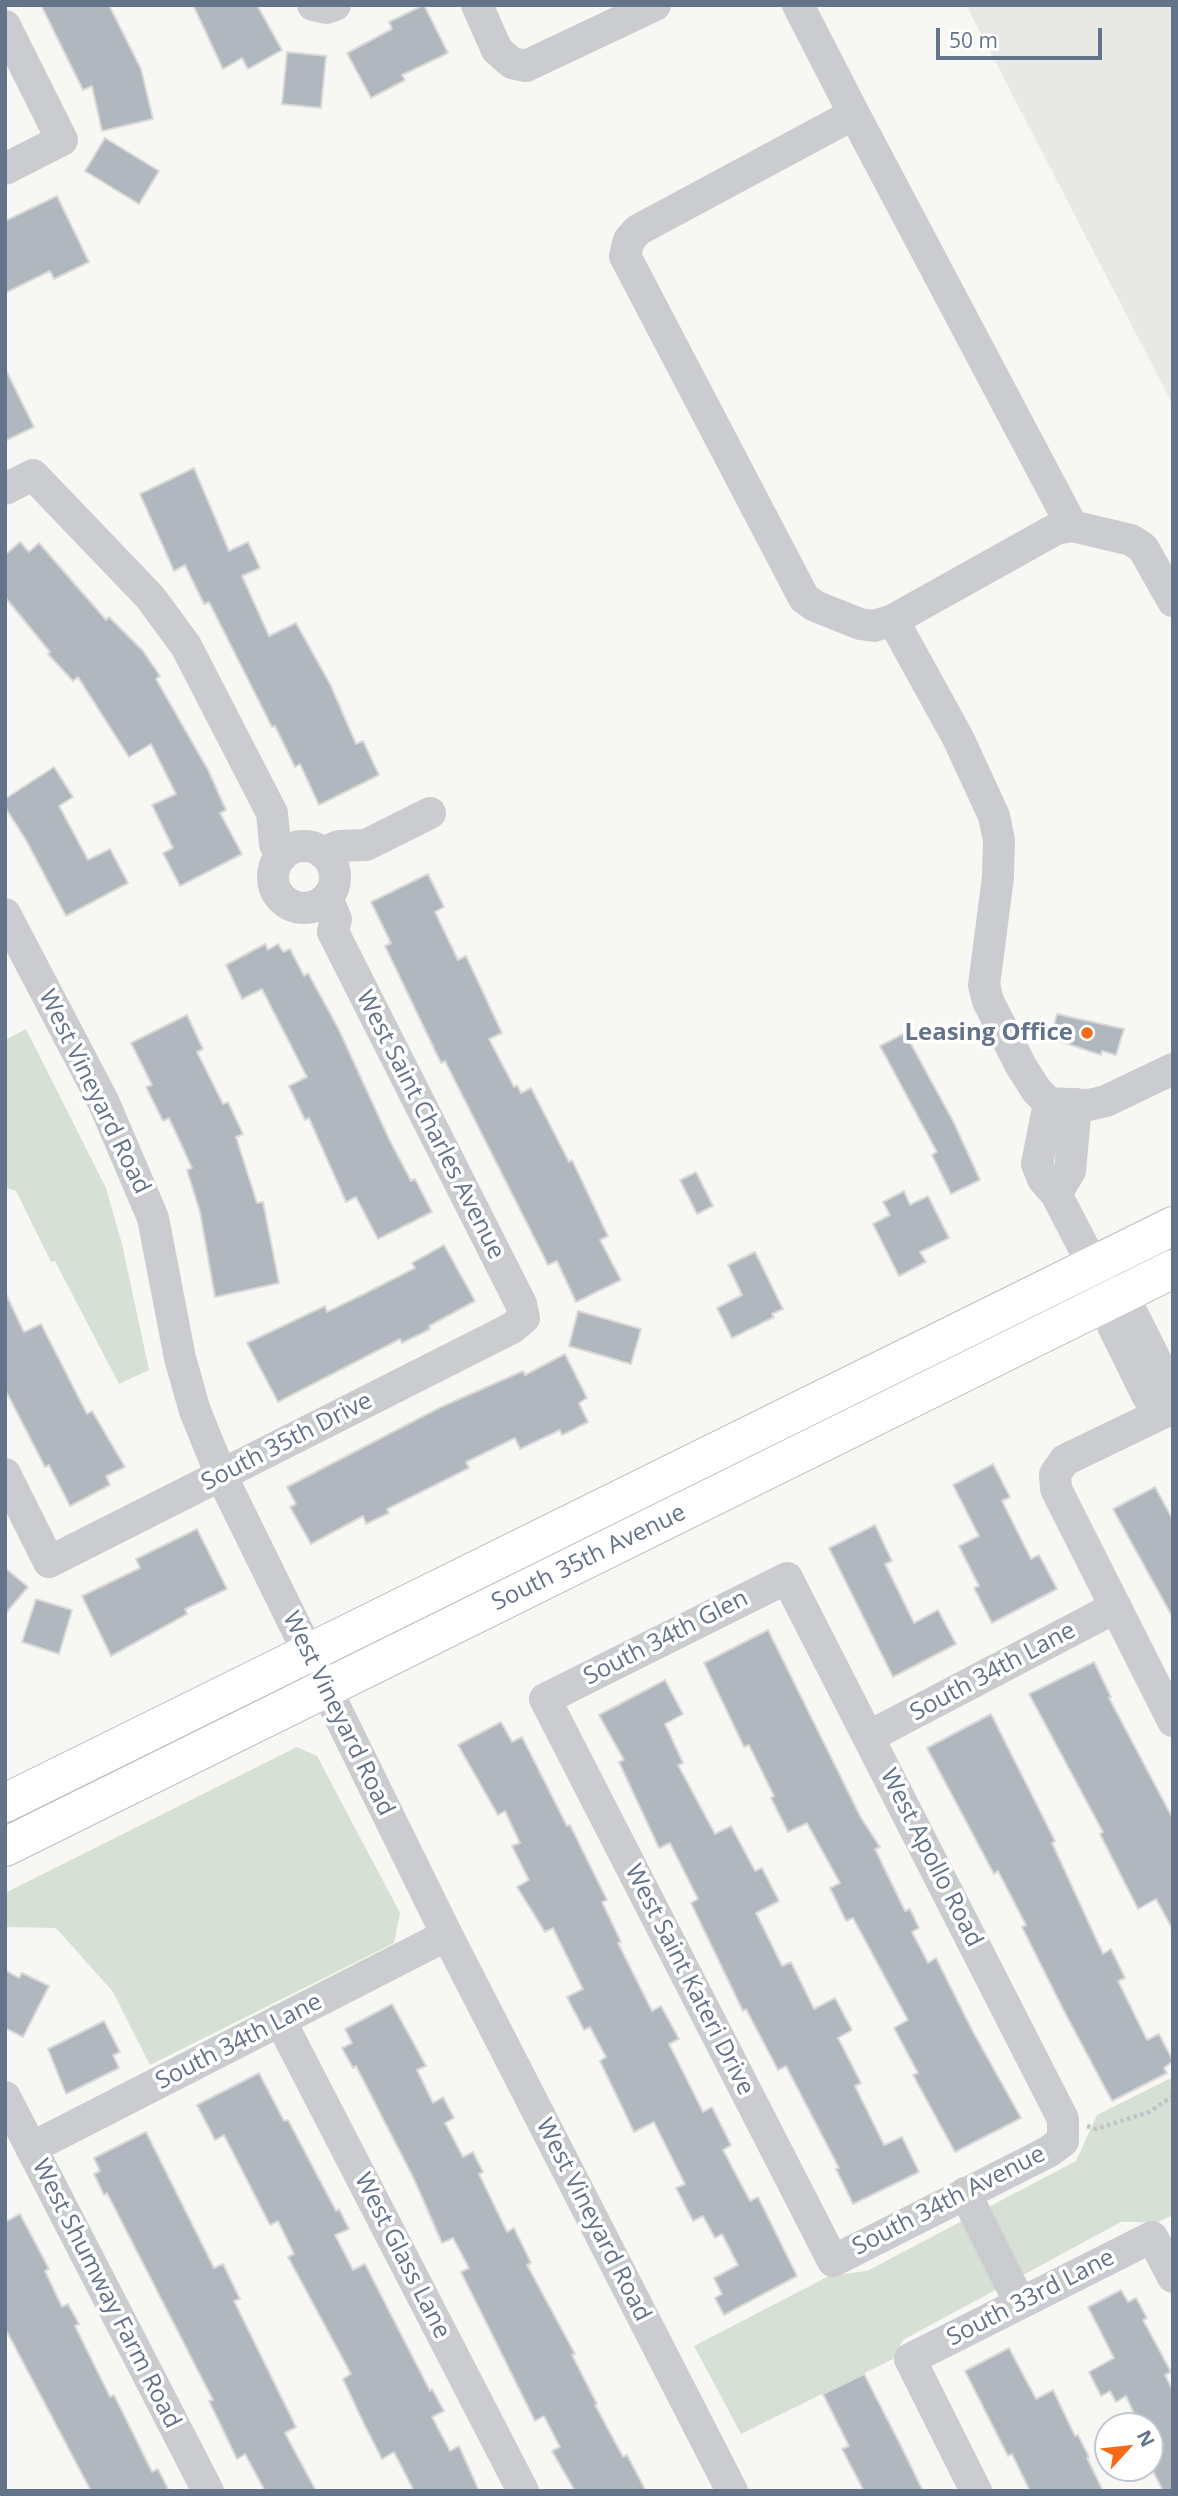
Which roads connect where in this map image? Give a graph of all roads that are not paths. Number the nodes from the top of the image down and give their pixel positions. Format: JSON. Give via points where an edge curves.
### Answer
{"nodes":[{"id":1,"x":335,"y":5,"type":"edge"},
{"id":2,"x":477,"y":5,"type":"edge"},
{"id":3,"x":655,"y":5,"type":"edge"},
{"id":4,"x":798,"y":5,"type":"edge"},
{"id":5,"x":313,"y":6,"type":"edge"},
{"id":6,"x":5,"y":26,"type":"edge"},
{"id":7,"x":854,"y":114,"type":"junction"},
{"id":8,"x":5,"y":169,"type":"edge"},
{"id":9,"x":5,"y":489,"type":"edge"},
{"id":10,"x":1072,"y":526,"type":"junction"},
{"id":11,"x":1173,"y":600,"type":"edge"},
{"id":12,"x":893,"y":620,"type":"junction"},
{"id":13,"x":430,"y":813,"type":"dead end"},
{"id":14,"x":313,"y":873,"type":"junction"},
{"id":15,"x":5,"y":914,"type":"edge"},
{"id":16,"x":1173,"y":1069,"type":"edge"},
{"id":17,"x":1063,"y":1103,"type":"junction"},
{"id":18,"x":1173,"y":1226,"type":"edge"},
{"id":19,"x":1094,"y":1264,"type":"junction"},
{"id":20,"x":1173,"y":1269,"type":"edge"},
{"id":21,"x":1111,"y":1300,"type":"junction"},
{"id":22,"x":523,"y":1318,"type":"joint"},
{"id":23,"x":1168,"y":1410,"type":"edge"},
{"id":24,"x":5,"y":1474,"type":"edge"},
{"id":25,"x":221,"y":1475,"type":"junction"},
{"id":26,"x":788,"y":1578,"type":"joint"},
{"id":27,"x":1116,"y":1607,"type":"junction"},
{"id":28,"x":308,"y":1654,"type":"junction"},
{"id":29,"x":325,"y":1689,"type":"junction"},
{"id":30,"x":545,"y":1699,"type":"joint"},
{"id":31,"x":1173,"y":1721,"type":"edge"},
{"id":32,"x":870,"y":1737,"type":"junction"},
{"id":33,"x":5,"y":1803,"type":"edge"},
{"id":34,"x":5,"y":1847,"type":"edge"},
{"id":35,"x":447,"y":1935,"type":"junction"},
{"id":36,"x":280,"y":2020,"type":"junction"},
{"id":37,"x":5,"y":2097,"type":"edge"},
{"id":38,"x":1063,"y":2130,"type":"joint"},
{"id":39,"x":32,"y":2148,"type":"junction"},
{"id":40,"x":965,"y":2193,"type":"junction"},
{"id":41,"x":833,"y":2260,"type":"joint"},
{"id":42,"x":1173,"y":2277,"type":"edge"},
{"id":43,"x":1020,"y":2303,"type":"junction"},
{"id":44,"x":728,"y":2489,"type":"edge"},
{"id":45,"x":208,"y":2491,"type":"edge"},
{"id":46,"x":523,"y":2491,"type":"edge"},
{"id":47,"x":976,"y":2491,"type":"edge"}],
"edges":[{"from":1,"to":5,"type":"street"},
{"from":2,"to":3,"type":"street","via":[[498,50],[512,63],[526,65]]},
{"from":4,"to":7,"type":"street"},
{"from":6,"to":8,"type":"street","via":[[62,140]]},
{"from":7,"to":10,"type":"street"},
{"from":7,"to":12,"type":"street","via":[[638,230],[629,240],[625,256],[804,598],[860,624],[874,626]]},
{"from":9,"to":14,"type":"street","via":[[33,475],[150,597],[186,646],[272,813]]},
{"from":10,"to":11,"type":"street","via":[[1131,540],[1143,548]]},
{"from":10,"to":12,"type":"street","via":[[1056,529]]},
{"from":12,"to":17,"type":"street","via":[[958,738],[994,816],[998,877],[984,985],[988,1001],[1037,1091]]},
{"from":13,"to":14,"type":"street","via":[[366,845],[339,846]]},
{"from":14,"to":22,"type":"street","name":"West Saint Charles Avenue","via":[[336,919],[333,932],[521,1304]]},
{"from":15,"to":25,"type":"street","name":"West Vineyard Road","via":[[104,1103],[153,1218],[180,1358]]},
{"from":16,"to":17,"type":"street","via":[[1106,1101]]},
{"from":17,"to":19,"type":"street","via":[[1037,1164]]},
{"from":18,"to":19,"type":"main road","name":"South 35th Avenue"},
{"from":19,"to":21,"type":"street"},
{"from":19,"to":28,"type":"main road","name":"South 35th Avenue"},
{"from":20,"to":21,"type":"main road","name":"South 35th Avenue"},
{"from":21,"to":23,"type":"street","via":[[1133,1315],[1166,1381]]},
{"from":21,"to":29,"type":"main road","name":"South 35th Avenue"},
{"from":22,"to":25,"type":"street","name":"South 35th Drive","via":[[512,1328]]},
{"from":23,"to":27,"type":"street","via":[[1065,1460],[1055,1474],[1056,1489]]},
{"from":24,"to":25,"type":"street","name":"South 35th Drive","via":[[49,1562]]},
{"from":25,"to":28,"type":"street","name":"West Vineyard Road"},
{"from":26,"to":30,"type":"street","name":"South 34th Glen"},
{"from":26,"to":32,"type":"street","name":"West Apollo Road"},
{"from":27,"to":31,"type":"street"},
{"from":27,"to":32,"type":"street","name":"South 34th Lane"},
{"from":28,"to":29,"type":"street","name":"West Vineyard Road"},
{"from":28,"to":33,"type":"main road","name":"South 35th Avenue"},
{"from":29,"to":34,"type":"main road","name":"South 35th Avenue"},
{"from":29,"to":35,"type":"street","name":"West Vineyard Road"},
{"from":30,"to":41,"type":"street","name":"West Saint Kateri Drive"},
{"from":32,"to":38,"type":"street","name":"West Apollo Road"},
{"from":35,"to":36,"type":"street","name":"South 34th Lane"},
{"from":35,"to":44,"type":"street","name":"West Vineyard Road"},
{"from":36,"to":39,"type":"street","name":"South 34th Lane"},
{"from":36,"to":46,"type":"street","name":"West Glass Lane"},
{"from":37,"to":39,"type":"street","name":"West Shumway Farm Road"},
{"from":38,"to":40,"type":"street","name":"South 34th Avenue"},
{"from":39,"to":45,"type":"street","name":"West Shumway Farm Road"},
{"from":40,"to":41,"type":"street","name":"South 34th Avenue"},
{"from":40,"to":43,"type":"street"},
{"from":42,"to":43,"type":"street","name":"South 33rd Lane","via":[[1152,2237]]},
{"from":43,"to":47,"type":"street","name":"South 33rd Lane","via":[[910,2359]]}]}
